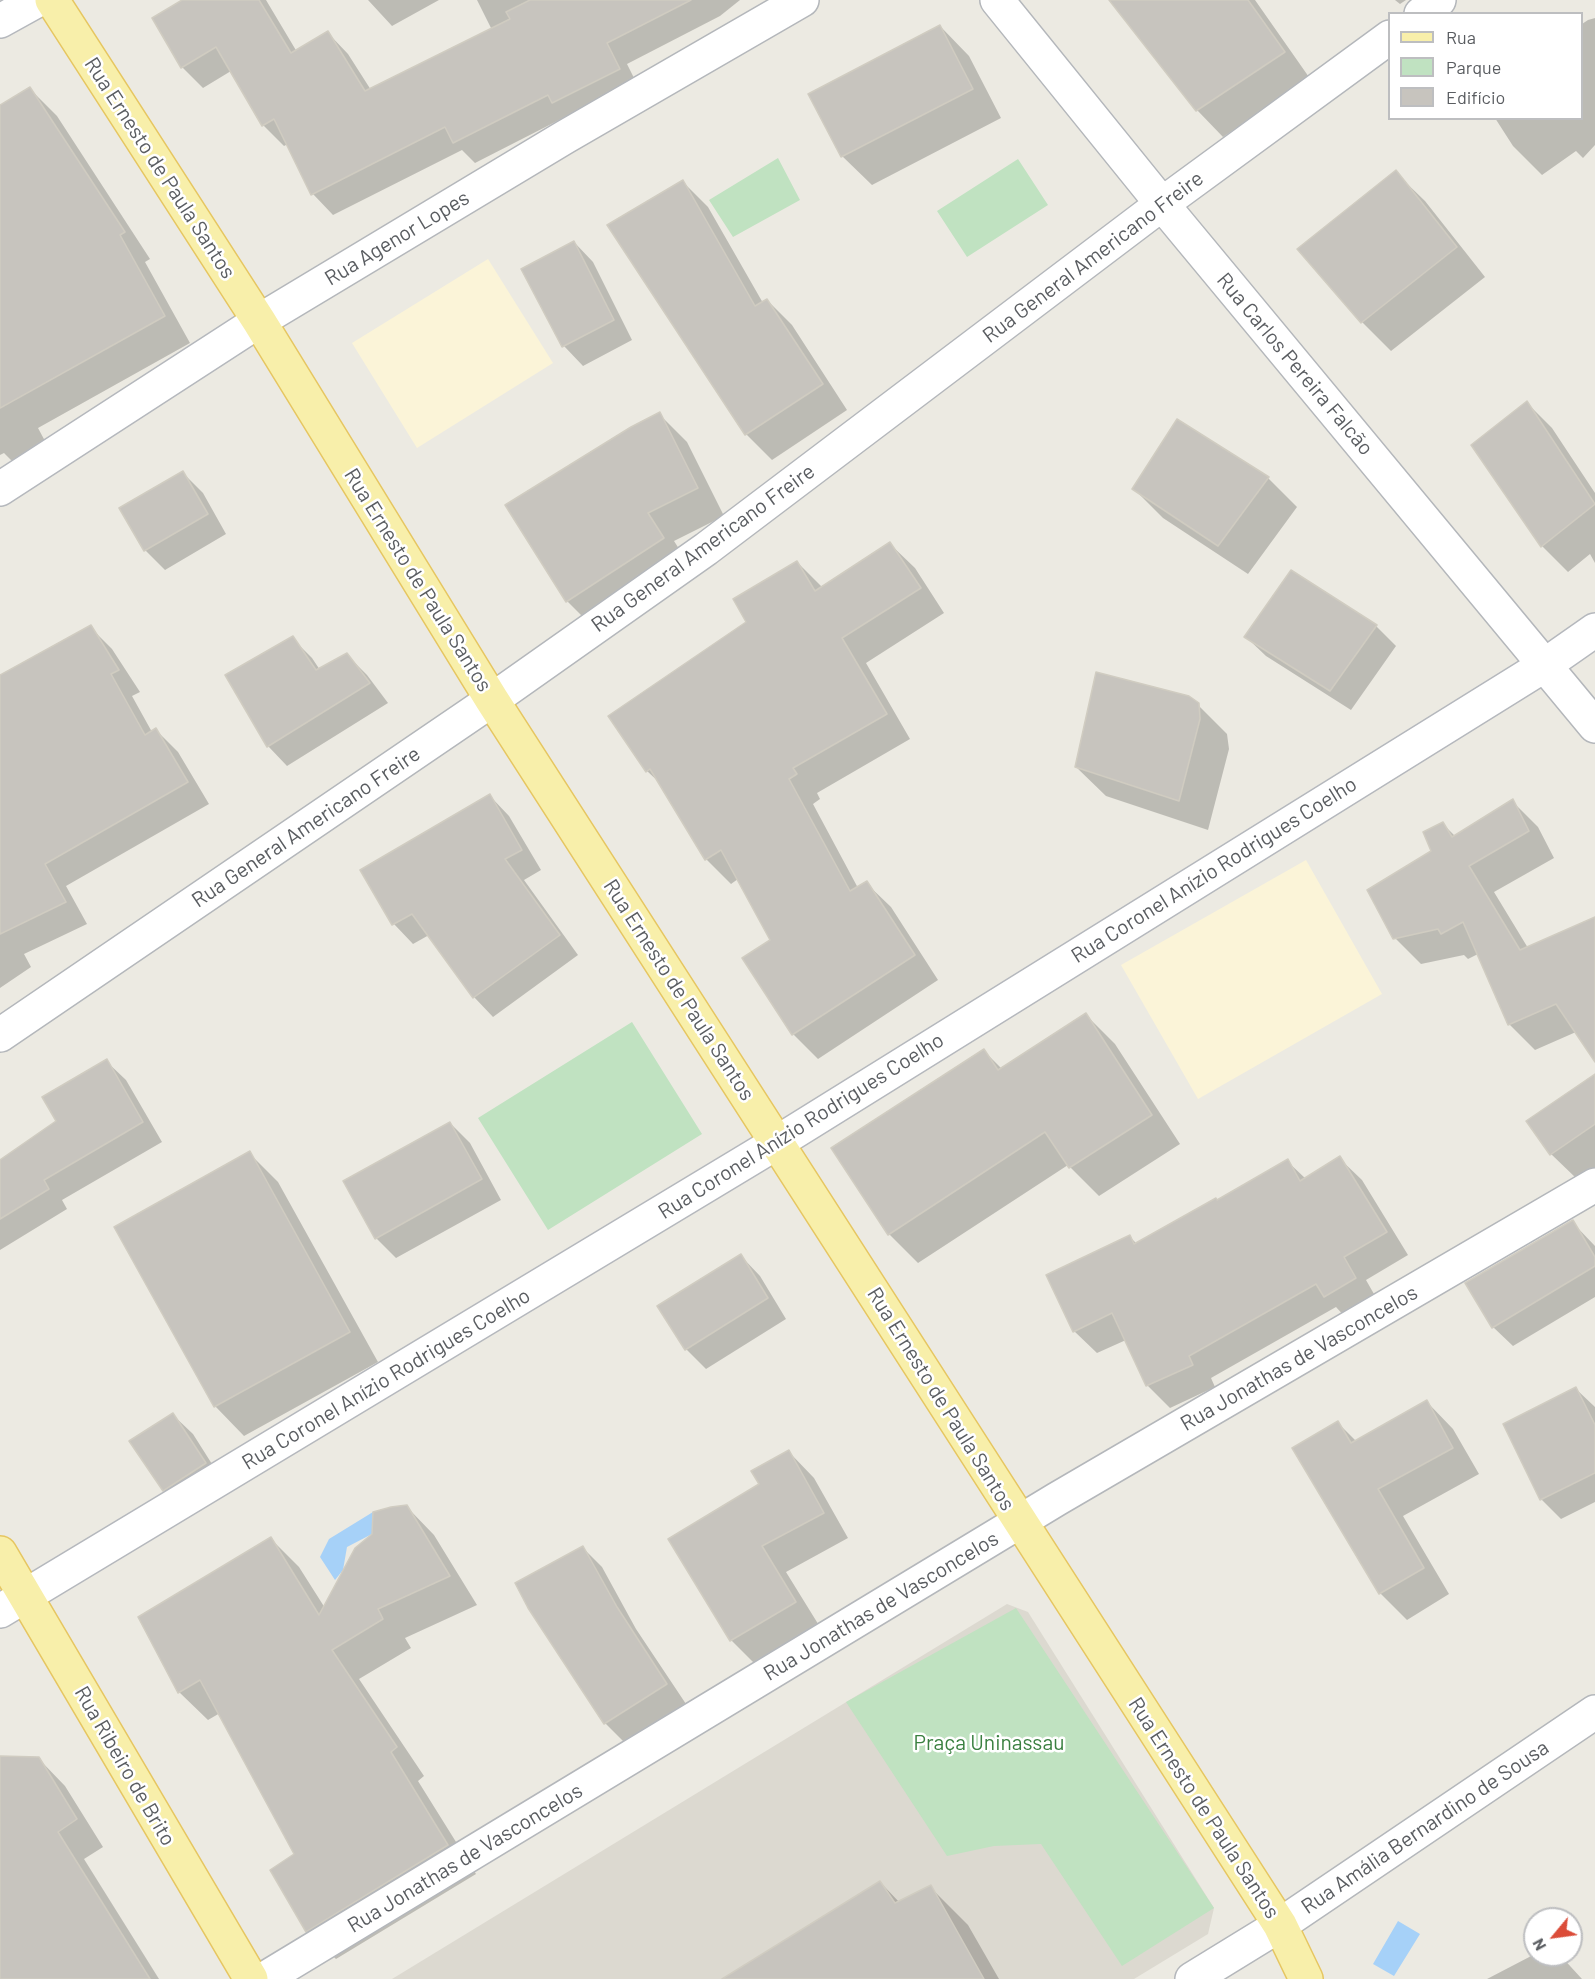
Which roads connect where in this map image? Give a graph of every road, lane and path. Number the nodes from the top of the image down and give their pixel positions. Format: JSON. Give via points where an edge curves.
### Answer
{"nodes":[{"id":1,"x":38,"y":0,"type":"edge"},
{"id":2,"x":52,"y":0,"type":"edge"},
{"id":3,"x":802,"y":0,"type":"edge"},
{"id":4,"x":997,"y":0,"type":"edge"},
{"id":5,"x":1439,"y":0,"type":"edge"},
{"id":6,"x":1424,"y":12,"type":"edge"},
{"id":7,"x":0,"y":21,"type":"edge"},
{"id":8,"x":1388,"y":37,"type":"edge"},
{"id":9,"x":1162,"y":204,"type":"junction"},
{"id":10,"x":259,"y":321,"type":"junction"},
{"id":11,"x":0,"y":489,"type":"edge"},
{"id":12,"x":1595,"y":630,"type":"edge"},
{"id":13,"x":1545,"y":665,"type":"junction"},
{"id":14,"x":492,"y":700,"type":"junction"},
{"id":15,"x":1595,"y":726,"type":"edge"},
{"id":16,"x":0,"y":1035,"type":"edge"},
{"id":17,"x":778,"y":1142,"type":"junction"},
{"id":18,"x":1595,"y":1185,"type":"edge"},
{"id":19,"x":1020,"y":1522,"type":"junction"},
{"id":20,"x":0,"y":1553,"type":"edge"},
{"id":21,"x":13,"y":1604,"type":"edge"},
{"id":22,"x":1595,"y":1712,"type":"edge"},
{"id":23,"x":1280,"y":1925,"type":"junction"},
{"id":24,"x":251,"y":1979,"type":"edge"},
{"id":25,"x":264,"y":1979,"type":"edge"},
{"id":26,"x":1192,"y":1979,"type":"edge"},
{"id":27,"x":1306,"y":1979,"type":"edge"}],
"edges":[{"from":1,"to":7,"type":"street"},
{"from":2,"to":10,"type":"main road","name":"Rua Ernesto de Paula Santos"},
{"from":3,"to":10,"type":"street","name":"Rua Agenor Lopes","via":[[565,136]]},
{"from":4,"to":9,"type":"street","name":"Rua Carlos Pereira Falcão"},
{"from":5,"to":6,"type":"street"},
{"from":8,"to":9,"type":"street","name":"Rua General Americano Freire"},
{"from":9,"to":13,"type":"street","name":"Rua Carlos Pereira Falcão"},
{"from":9,"to":14,"type":"street","name":"Rua General Americano Freire","via":[[706,549]]},
{"from":10,"to":11,"type":"street","name":"Rua Agenor Lopes"},
{"from":10,"to":14,"type":"main road","name":"Rua Ernesto de Paula Santos"},
{"from":12,"to":13,"type":"street","name":"Rua Coronel Anízio Rodrigues Coelho"},
{"from":13,"to":15,"type":"street","name":"Rua Carlos Pereira Falcão"},
{"from":13,"to":17,"type":"street","name":"Rua Coronel Anízio Rodrigues Coelho"},
{"from":14,"to":16,"type":"street","name":"Rua General Americano Freire"},
{"from":14,"to":17,"type":"main road","name":"Rua Ernesto de Paula Santos"},
{"from":17,"to":19,"type":"main road","name":"Rua Ernesto de Paula Santos"},
{"from":17,"to":21,"type":"street","name":"Rua Coronel Anízio Rodrigues Coelho"},
{"from":18,"to":19,"type":"street","name":"Rua Jonathas de Vasconcelos"},
{"from":19,"to":23,"type":"main road","name":"Rua Ernesto de Paula Santos"},
{"from":19,"to":25,"type":"street","name":"Rua Jonathas de Vasconcelos"},
{"from":20,"to":21,"type":"main road","name":"Rua Ribeiro de Brito"},
{"from":21,"to":24,"type":"main road","name":"Rua Ribeiro de Brito"},
{"from":22,"to":23,"type":"street","name":"Rua Amália Bernardino de Sousa"},
{"from":23,"to":26,"type":"street","name":"Rua Amália Bernardino de Sousa"},
{"from":23,"to":27,"type":"main road","name":"Rua Ernesto de Paula Santos"}]}
